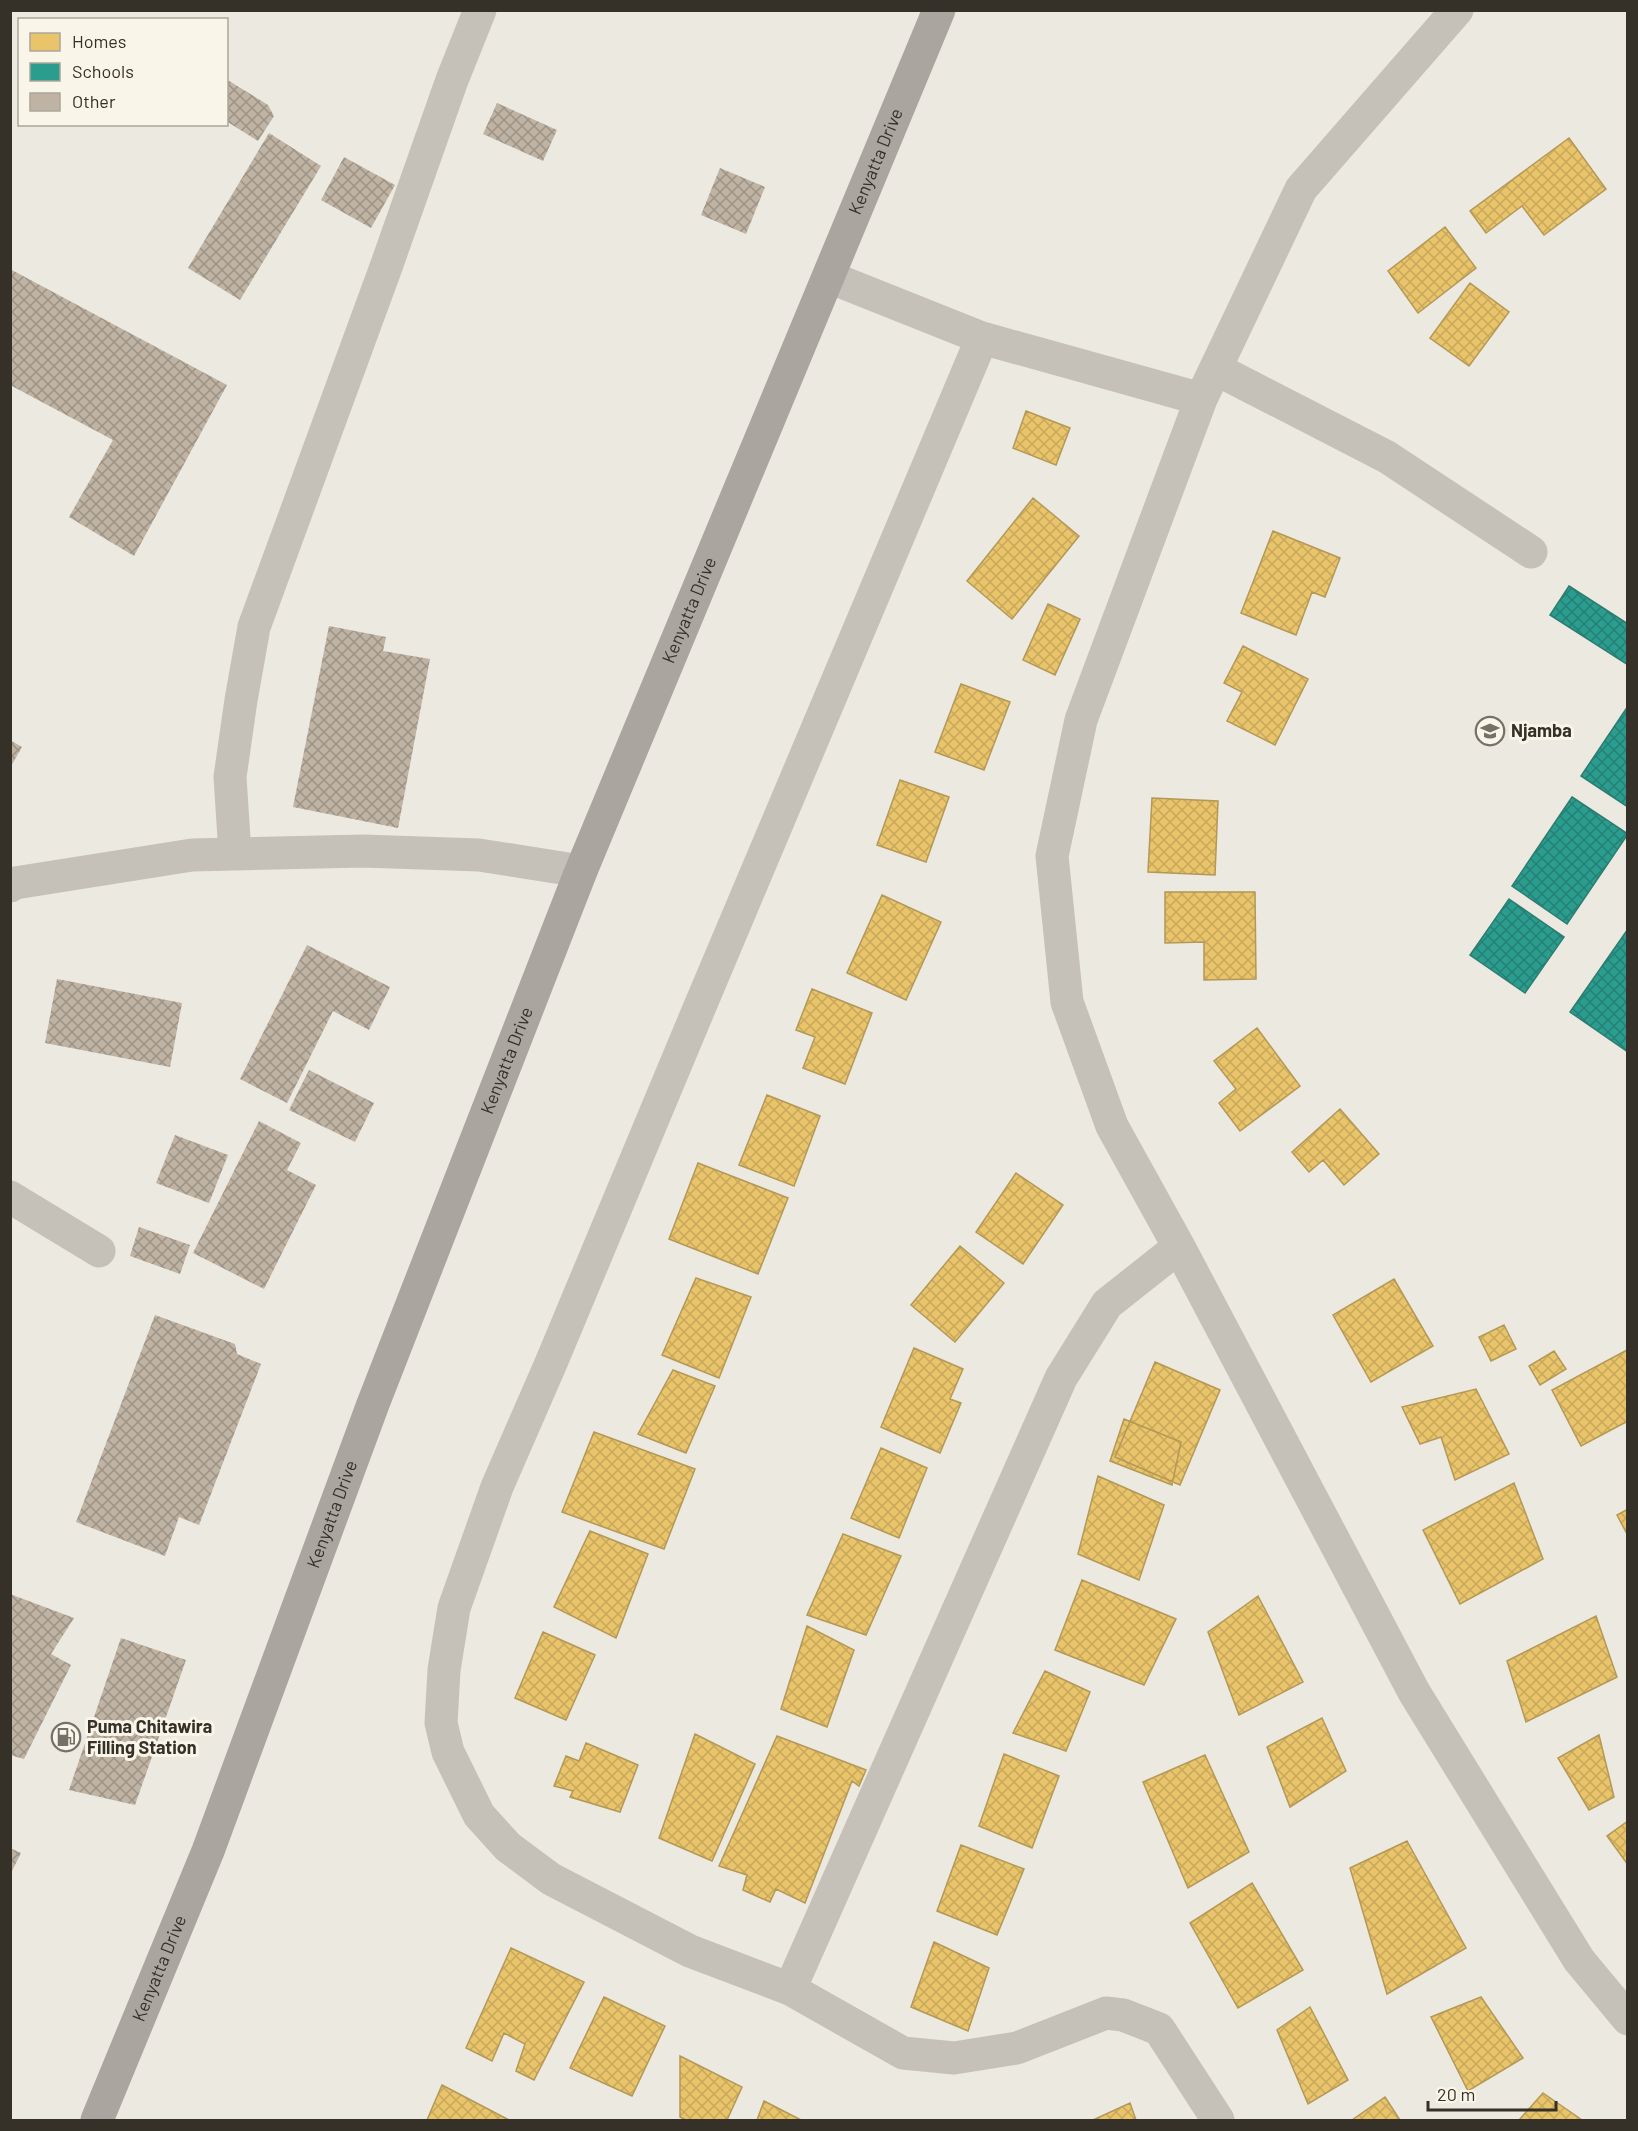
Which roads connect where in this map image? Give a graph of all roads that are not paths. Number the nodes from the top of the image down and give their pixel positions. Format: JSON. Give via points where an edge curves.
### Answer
{"nodes":[{"id":1,"x":480,"y":10,"type":"edge"},
{"id":2,"x":939,"y":10,"type":"edge"},
{"id":3,"x":1457,"y":10,"type":"edge"},
{"id":4,"x":830,"y":277,"type":"junction"},
{"id":5,"x":982,"y":338,"type":"junction"},
{"id":6,"x":1216,"y":369,"type":"junction"},
{"id":7,"x":1201,"y":399,"type":"junction"},
{"id":8,"x":1531,"y":552,"type":"dead end"},
{"id":9,"x":235,"y":854,"type":"junction"},
{"id":10,"x":582,"y":871,"type":"junction"},
{"id":11,"x":10,"y":886,"type":"edge"},
{"id":12,"x":10,"y":1197,"type":"edge"},
{"id":13,"x":1179,"y":1247,"type":"junction"},
{"id":14,"x":99,"y":1251,"type":"dead end"},
{"id":15,"x":790,"y":1989,"type":"junction"},
{"id":16,"x":1628,"y":2019,"type":"edge"},
{"id":17,"x":97,"y":2121,"type":"edge"},
{"id":18,"x":1218,"y":2121,"type":"edge"}],
"edges":[{"from":1,"to":9,"type":"street","via":[[254,627],[230,777]]},
{"from":2,"to":4,"type":"main road","name":"Kenyatta Drive"},
{"from":3,"to":6,"type":"street","via":[[1301,189]]},
{"from":4,"to":5,"type":"street"},
{"from":4,"to":10,"type":"main road","name":"Kenyatta Drive"},
{"from":5,"to":7,"type":"street"},
{"from":5,"to":15,"type":"street","via":[[497,1487],[454,1608],[444,1670],[441,1723],[448,1752],[479,1815],[508,1847],[551,1880],[690,1951]]},
{"from":6,"to":7,"type":"street"},
{"from":6,"to":8,"type":"street","via":[[1388,457]]},
{"from":7,"to":13,"type":"street","via":[[1081,720],[1052,856],[1067,1002],[1112,1126]]},
{"from":9,"to":10,"type":"street","via":[[363,851],[479,855]]},
{"from":9,"to":11,"type":"street","via":[[192,855]]},
{"from":10,"to":17,"type":"main road","name":"Kenyatta Drive","via":[[373,1404],[207,1851]]},
{"from":12,"to":14,"type":"street"},
{"from":13,"to":15,"type":"street","via":[[1107,1304],[1061,1378]]},
{"from":13,"to":16,"type":"street","via":[[1414,1692],[1579,1960]]},
{"from":15,"to":18,"type":"street","via":[[903,2053],[954,2058],[1017,2048],[1106,2013],[1123,2015],[1159,2029]]}]}
